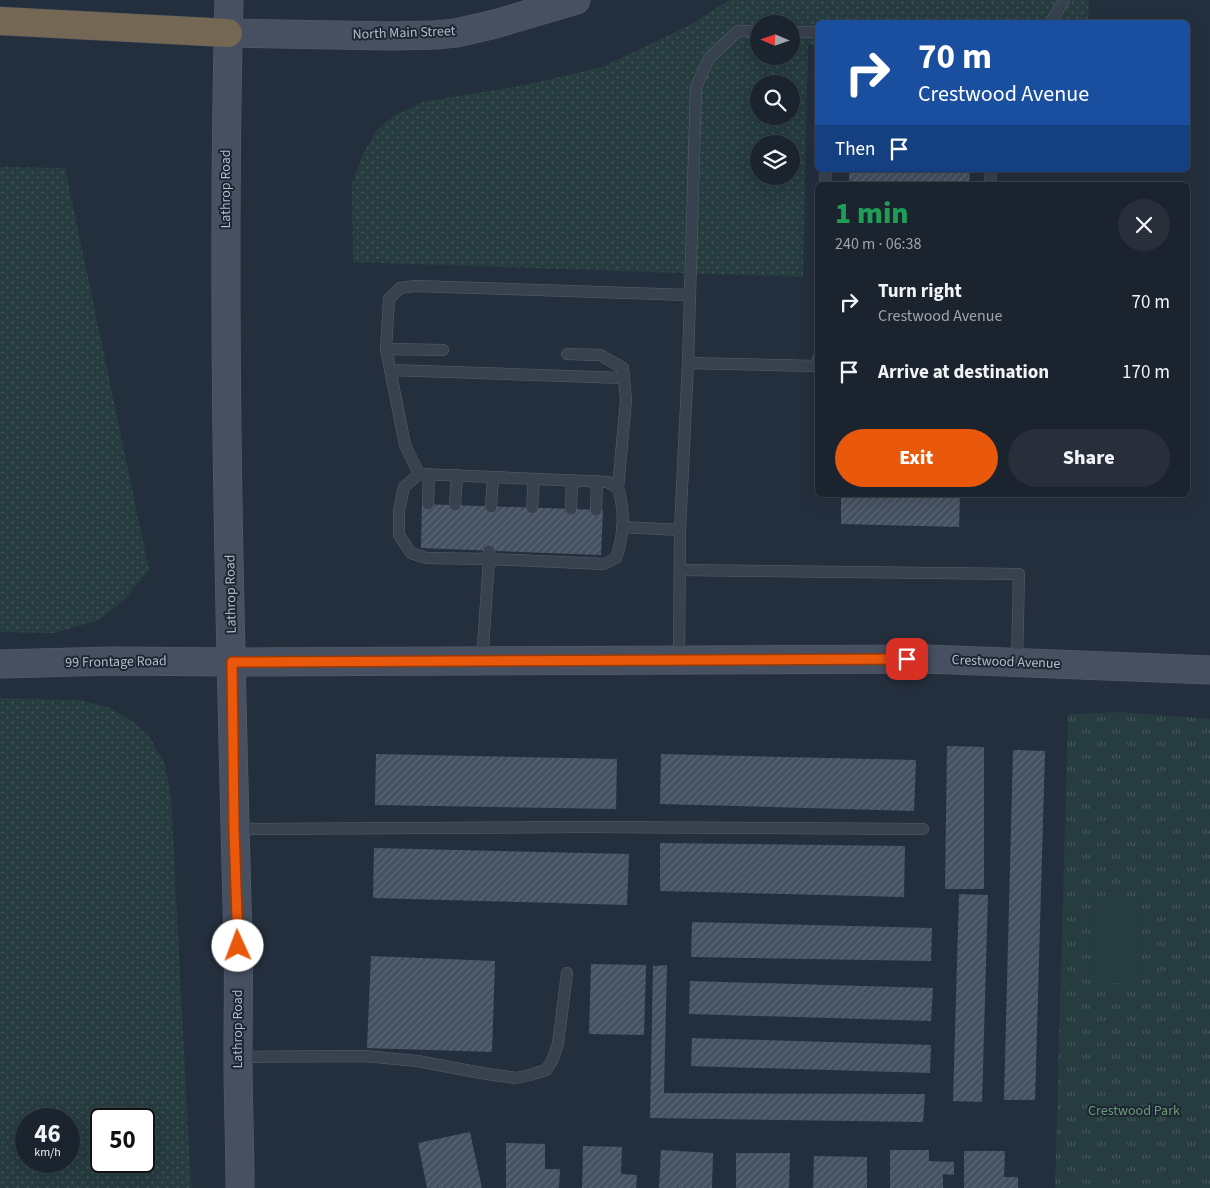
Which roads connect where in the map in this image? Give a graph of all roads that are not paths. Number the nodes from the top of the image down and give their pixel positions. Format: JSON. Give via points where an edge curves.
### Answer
{"nodes":[{"id":1,"x":229,"y":0,"type":"edge"},
{"id":2,"x":576,"y":0,"type":"edge"},
{"id":3,"x":1064,"y":0,"type":"edge"},
{"id":4,"x":1052,"y":20,"type":"edge"},
{"id":5,"x":0,"y":21,"type":"edge"},
{"id":6,"x":750,"y":31,"type":"edge"},
{"id":7,"x":228,"y":32,"type":"junction"},
{"id":8,"x":800,"y":32,"type":"edge"},
{"id":9,"x":815,"y":32,"type":"edge"},
{"id":10,"x":690,"y":295,"type":"junction"},
{"id":11,"x":386,"y":349,"type":"junction"},
{"id":12,"x":443,"y":350,"type":"dead end"},
{"id":13,"x":567,"y":354,"type":"dead end"},
{"id":14,"x":688,"y":363,"type":"junction"},
{"id":15,"x":815,"y":366,"type":"edge"},
{"id":16,"x":390,"y":370,"type":"junction"},
{"id":17,"x":624,"y":378,"type":"junction"},
{"id":18,"x":424,"y":474,"type":"junction"},
{"id":19,"x":457,"y":475,"type":"junction"},
{"id":20,"x":493,"y":477,"type":"junction"},
{"id":21,"x":534,"y":479,"type":"junction"},
{"id":22,"x":572,"y":480,"type":"junction"},
{"id":23,"x":597,"y":481,"type":"junction"},
{"id":24,"x":618,"y":488,"type":"junction"},
{"id":25,"x":428,"y":504,"type":"dead end"},
{"id":26,"x":455,"y":505,"type":"dead end"},
{"id":27,"x":491,"y":506,"type":"dead end"},
{"id":28,"x":532,"y":508,"type":"dead end"},
{"id":29,"x":571,"y":509,"type":"dead end"},
{"id":30,"x":596,"y":510,"type":"dead end"},
{"id":31,"x":622,"y":527,"type":"junction"},
{"id":32,"x":680,"y":530,"type":"junction"},
{"id":33,"x":489,"y":555,"type":"junction"},
{"id":34,"x":680,"y":570,"type":"junction"},
{"id":35,"x":679,"y":660,"type":"junction"},
{"id":36,"x":482,"y":661,"type":"junction"},
{"id":37,"x":232,"y":662,"type":"junction"},
{"id":38,"x":1017,"y":662,"type":"junction"},
{"id":39,"x":0,"y":664,"type":"edge"},
{"id":40,"x":1210,"y":670,"type":"edge"},
{"id":41,"x":234,"y":829,"type":"junction"},
{"id":42,"x":923,"y":829,"type":"dead end"},
{"id":43,"x":567,"y":973,"type":"dead end"},
{"id":44,"x":238,"y":1057,"type":"junction"},
{"id":45,"x":240,"y":1188,"type":"edge"}],
"edges":[{"from":1,"to":7,"type":"main road","name":"Lathrop Road"},
{"from":2,"to":7,"type":"main road","name":"North Main Street","via":[[495,24],[435,35]]},
{"from":3,"to":4,"type":"lane"},
{"from":5,"to":7,"type":"highway"},
{"from":6,"to":10,"type":"lane","via":[[738,31],[709,58],[696,87]]},
{"from":7,"to":37,"type":"main road","name":"Lathrop Road","via":[[225,121]]},
{"from":8,"to":9,"type":"lane"},
{"from":10,"to":11,"type":"lane","via":[[400,288],[389,299]]},
{"from":10,"to":14,"type":"lane"},
{"from":11,"to":12,"type":"lane"},
{"from":11,"to":16,"type":"lane"},
{"from":13,"to":17,"type":"lane","via":[[600,355],[623,368]]},
{"from":14,"to":15,"type":"lane"},
{"from":14,"to":32,"type":"lane"},
{"from":16,"to":17,"type":"lane"},
{"from":16,"to":18,"type":"lane","via":[[405,445]]},
{"from":17,"to":24,"type":"lane","via":[[626,400]]},
{"from":18,"to":19,"type":"lane"},
{"from":18,"to":25,"type":"lane"},
{"from":18,"to":33,"type":"lane","via":[[404,487],[399,510],[399,535],[411,553]]},
{"from":19,"to":20,"type":"lane"},
{"from":19,"to":26,"type":"lane"},
{"from":20,"to":21,"type":"lane"},
{"from":20,"to":27,"type":"lane"},
{"from":21,"to":22,"type":"lane"},
{"from":21,"to":28,"type":"lane"},
{"from":22,"to":23,"type":"lane"},
{"from":22,"to":29,"type":"lane"},
{"from":23,"to":24,"type":"lane","via":[[608,482]]},
{"from":23,"to":30,"type":"lane"},
{"from":24,"to":31,"type":"lane","via":[[622,502]]},
{"from":31,"to":32,"type":"lane"},
{"from":31,"to":33,"type":"lane","via":[[616,558],[604,564],[569,558]]},
{"from":32,"to":34,"type":"lane"},
{"from":33,"to":36,"type":"lane"},
{"from":34,"to":35,"type":"lane"},
{"from":34,"to":38,"type":"lane","via":[[1019,574]]},
{"from":35,"to":36,"type":"main road","name":"Crestwood Avenue"},
{"from":35,"to":38,"type":"main road","name":"Crestwood Avenue"},
{"from":36,"to":37,"type":"main road","name":"Crestwood Avenue"},
{"from":37,"to":39,"type":"main road","name":"99 Frontage Road","via":[[113,660]]},
{"from":37,"to":41,"type":"main road","name":"Lathrop Road"},
{"from":38,"to":40,"type":"main road","name":"Crestwood Avenue"},
{"from":41,"to":42,"type":"lane"},
{"from":41,"to":44,"type":"main road","name":"Lathrop Road"},
{"from":43,"to":44,"type":"lane","via":[[558,1044],[552,1061],[546,1070],[530,1075],[516,1078],[417,1061],[364,1056]]},
{"from":44,"to":45,"type":"main road","name":"Lathrop Road"}]}
